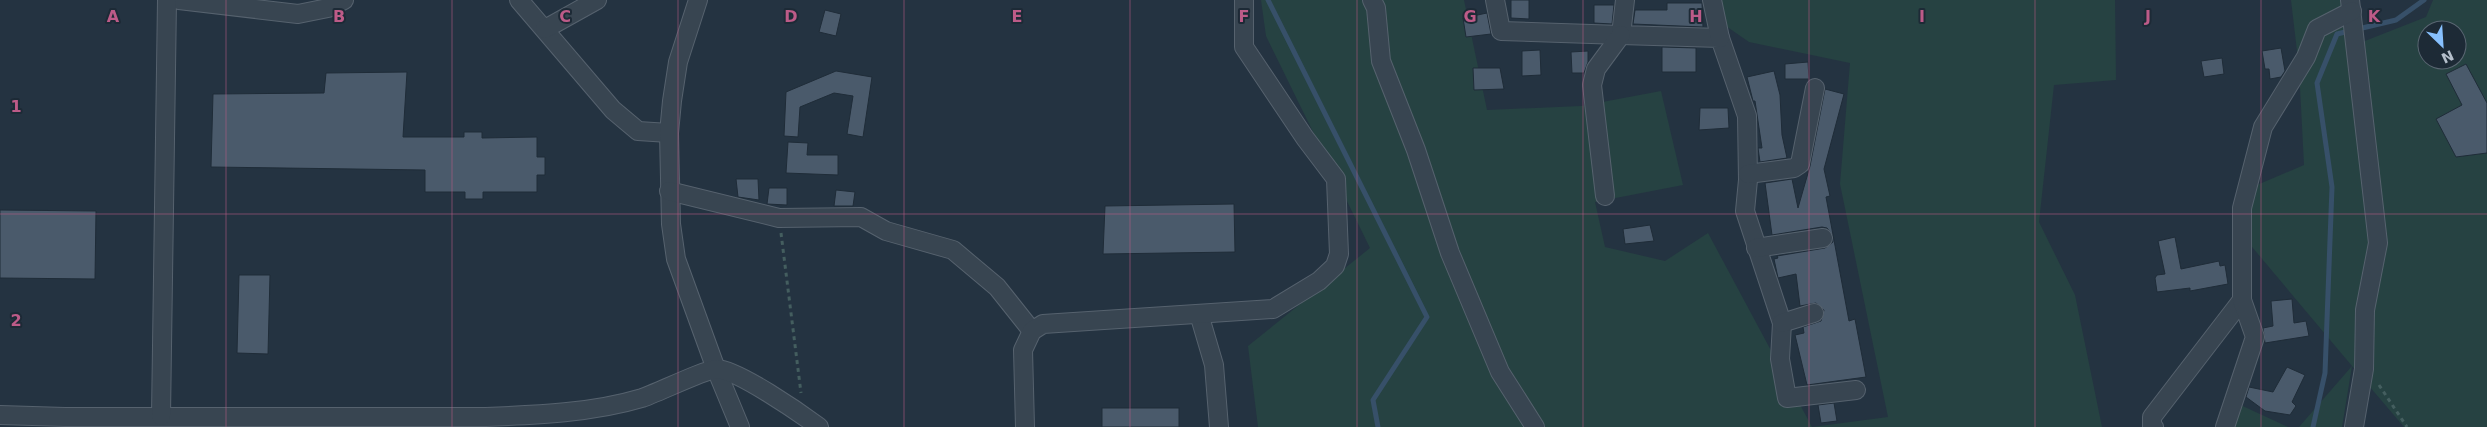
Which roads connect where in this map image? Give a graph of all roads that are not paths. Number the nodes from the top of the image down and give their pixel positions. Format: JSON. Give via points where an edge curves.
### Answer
{"nodes":[{"id":1,"x":167,"y":0,"type":"edge"},
{"id":2,"x":180,"y":0,"type":"edge"},
{"id":3,"x":344,"y":0,"type":"edge"},
{"id":4,"x":519,"y":0,"type":"edge"},
{"id":5,"x":597,"y":0,"type":"edge"},
{"id":6,"x":698,"y":0,"type":"edge"},
{"id":7,"x":1244,"y":0,"type":"edge"},
{"id":8,"x":1372,"y":0,"type":"edge"},
{"id":9,"x":1495,"y":0,"type":"edge"},
{"id":10,"x":1625,"y":0,"type":"edge"},
{"id":11,"x":1712,"y":0,"type":"edge"},
{"id":12,"x":2351,"y":6,"type":"edge"},
{"id":13,"x":545,"y":29,"type":"junction"},
{"id":14,"x":1621,"y":35,"type":"junction"},
{"id":15,"x":1720,"y":38,"type":"junction"},
{"id":16,"x":1815,"y":88,"type":"dead end"},
{"id":17,"x":669,"y":133,"type":"junction"},
{"id":18,"x":1748,"y":174,"type":"junction"},
{"id":19,"x":669,"y":191,"type":"junction"},
{"id":20,"x":1605,"y":196,"type":"dead end"},
{"id":21,"x":1823,"y":238,"type":"dead end"},
{"id":22,"x":1756,"y":248,"type":"junction"},
{"id":23,"x":2242,"y":300,"type":"junction"},
{"id":24,"x":1814,"y":313,"type":"dead end"},
{"id":25,"x":1199,"y":314,"type":"junction"},
{"id":26,"x":1782,"y":323,"type":"junction"},
{"id":27,"x":1032,"y":332,"type":"junction"},
{"id":28,"x":716,"y":369,"type":"junction"},
{"id":29,"x":1856,"y":390,"type":"dead end"},
{"id":30,"x":0,"y":415,"type":"edge"},
{"id":31,"x":161,"y":416,"type":"junction"},
{"id":32,"x":65,"y":422,"type":"edge"},
{"id":33,"x":740,"y":427,"type":"edge"},
{"id":34,"x":818,"y":427,"type":"edge"},
{"id":35,"x":1025,"y":427,"type":"edge"},
{"id":36,"x":1219,"y":427,"type":"edge"},
{"id":37,"x":1535,"y":427,"type":"edge"},
{"id":38,"x":2154,"y":427,"type":"edge"},
{"id":39,"x":2225,"y":427,"type":"edge"},
{"id":40,"x":2354,"y":427,"type":"edge"}],
"edges":[{"from":1,"to":31,"type":"street"},
{"from":2,"to":3,"type":"street","via":[[298,14],[328,8]]},
{"from":4,"to":13,"type":"street"},
{"from":5,"to":13,"type":"street"},
{"from":6,"to":17,"type":"street","via":[[678,62]]},
{"from":7,"to":25,"type":"street","via":[[1244,47],[1336,179],[1340,254],[1335,266],[1319,281],[1273,309]]},
{"from":8,"to":37,"type":"street","via":[[1376,8],[1381,61],[1416,150],[1450,253],[1500,372]]},
{"from":9,"to":14,"type":"street","via":[[1501,31]]},
{"from":10,"to":14,"type":"street"},
{"from":11,"to":15,"type":"street"},
{"from":12,"to":23,"type":"street","via":[[2317,29],[2306,57],[2263,126],[2242,208]]},
{"from":12,"to":40,"type":"street","via":[[2378,242],[2365,310],[2364,364]]},
{"from":13,"to":17,"type":"street","via":[[613,110],[638,131]]},
{"from":14,"to":15,"type":"street"},
{"from":14,"to":20,"type":"street","via":[[1596,69],[1592,85]]},
{"from":15,"to":18,"type":"street","via":[[1747,116]]},
{"from":16,"to":18,"type":"street","via":[[1800,164],[1794,168]]},
{"from":17,"to":19,"type":"street"},
{"from":18,"to":22,"type":"street","via":[[1745,211]]},
{"from":19,"to":27,"type":"street","via":[[779,218],[861,217],[886,231],[953,250],[997,287]]},
{"from":19,"to":28,"type":"street","via":[[676,259]]},
{"from":21,"to":22,"type":"street"},
{"from":22,"to":26,"type":"street"},
{"from":23,"to":38,"type":"street","via":[[2152,417]]},
{"from":23,"to":39,"type":"street","via":[[2255,337]]},
{"from":24,"to":26,"type":"street"},
{"from":25,"to":27,"type":"street","via":[[1043,324]]},
{"from":25,"to":36,"type":"street","via":[[1214,365]]},
{"from":26,"to":29,"type":"street","via":[[1780,358],[1787,398]]},
{"from":27,"to":35,"type":"street","via":[[1023,350]]},
{"from":28,"to":31,"type":"street","via":[[642,398],[538,415]]},
{"from":28,"to":33,"type":"street"},
{"from":28,"to":34,"type":"street","via":[[742,377]]},
{"from":30,"to":32,"type":"street"},
{"from":31,"to":32,"type":"street"}]}
